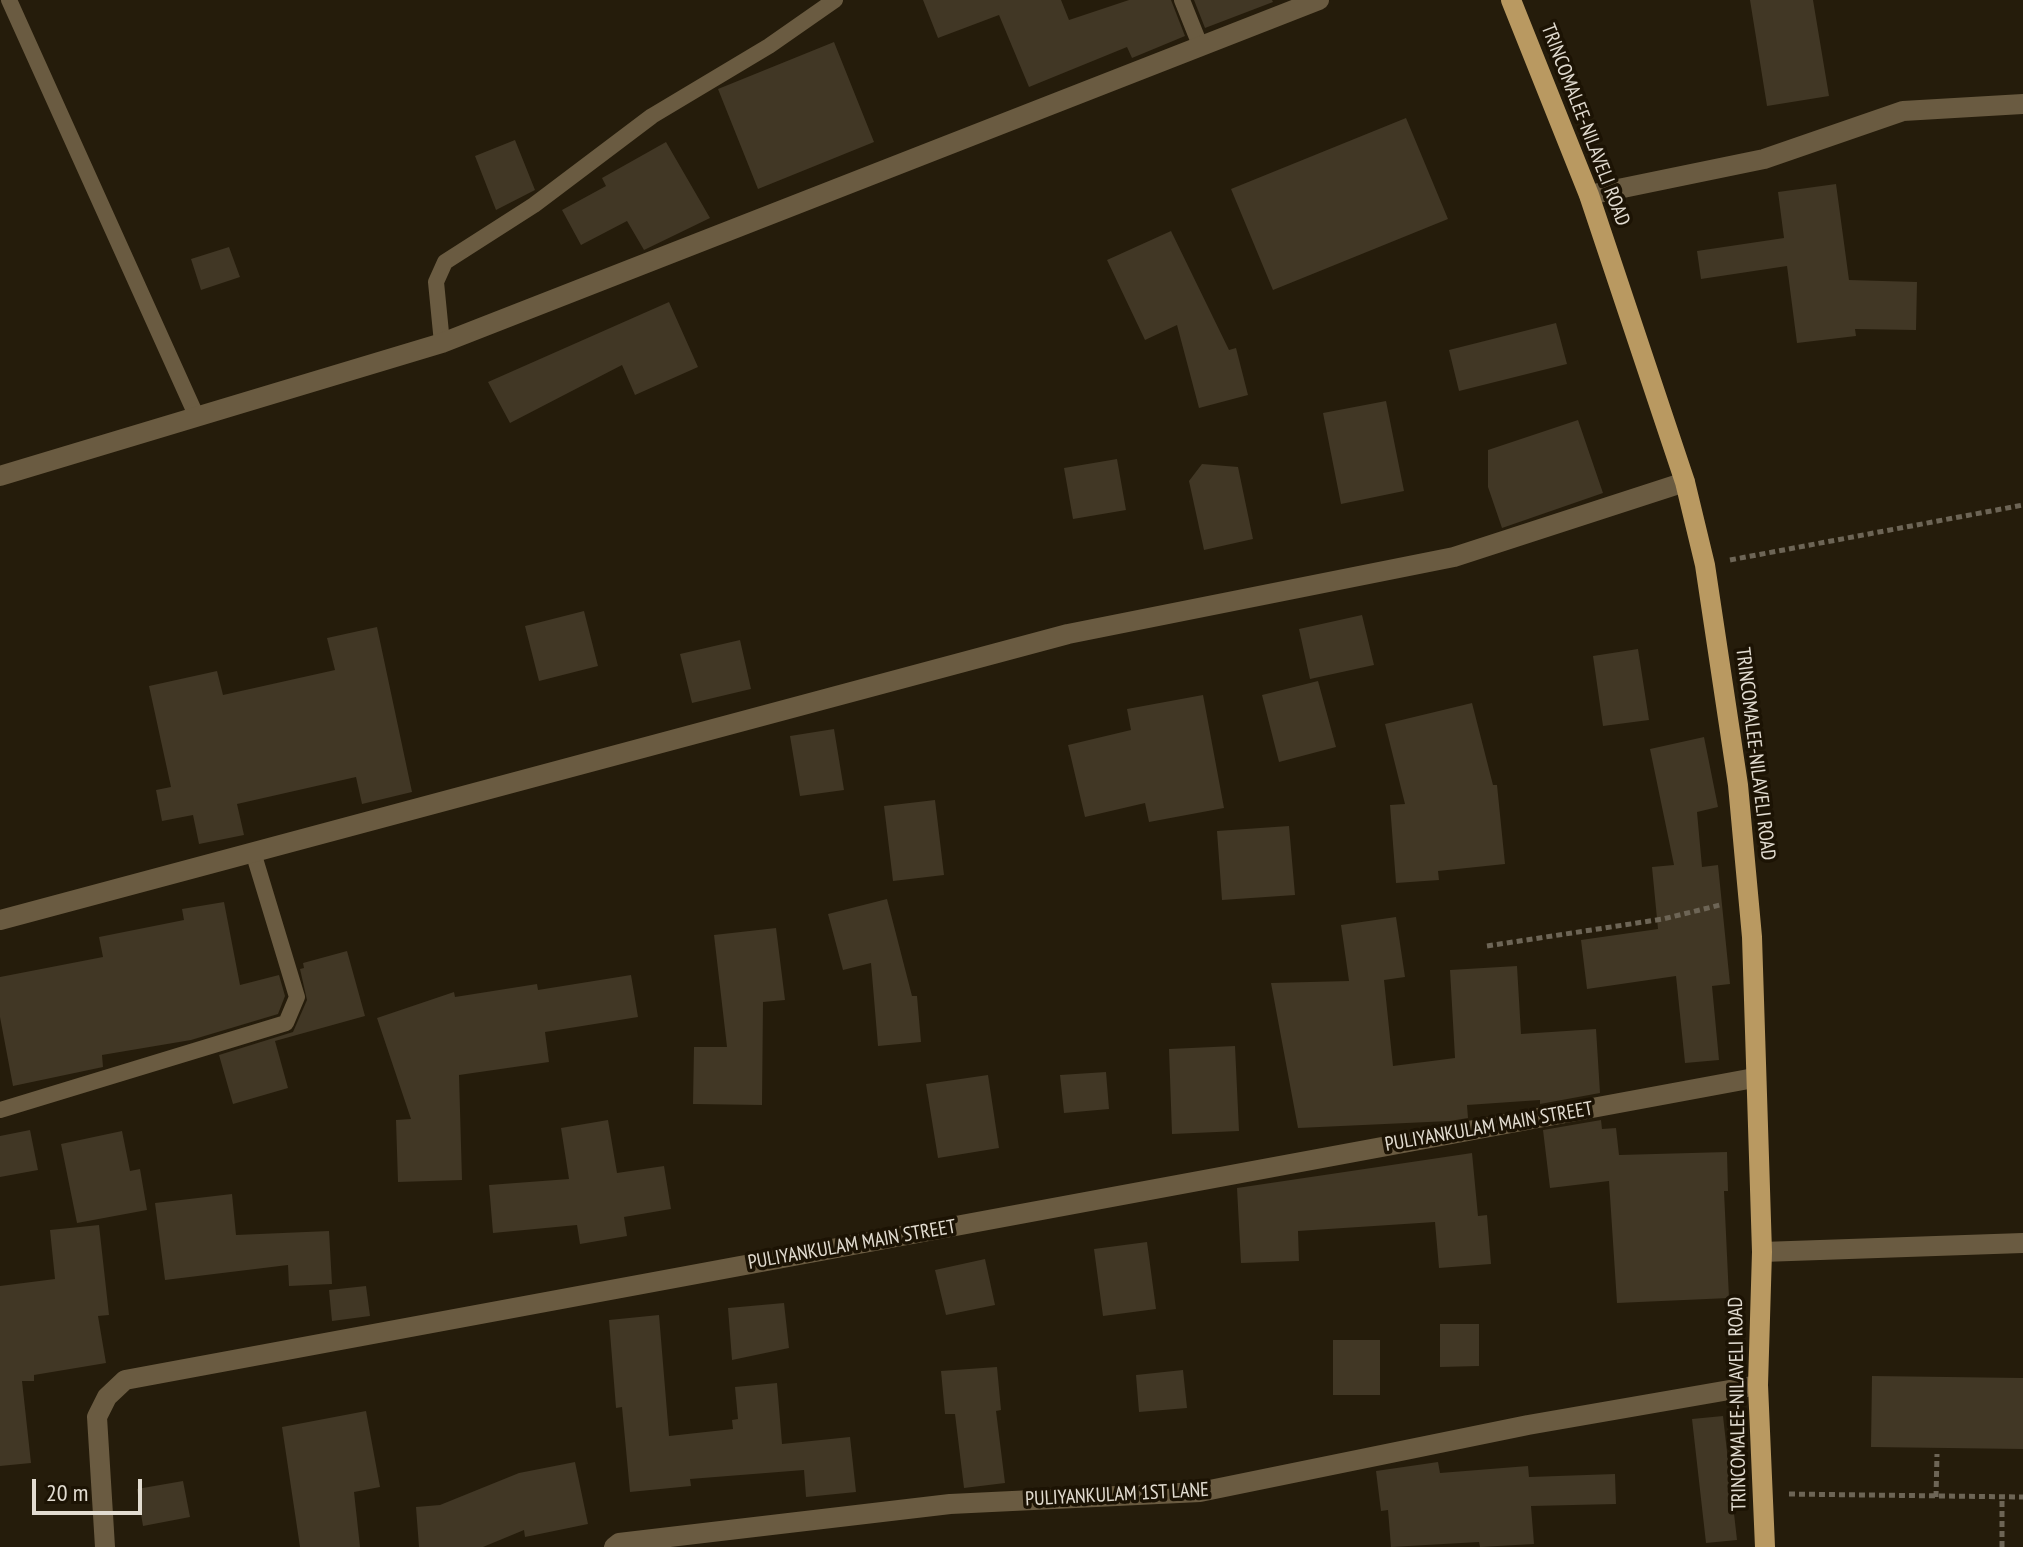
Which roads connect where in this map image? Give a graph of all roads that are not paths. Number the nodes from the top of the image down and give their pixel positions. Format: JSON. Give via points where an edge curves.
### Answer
{"nodes":[{"id":1,"x":9,"y":0,"type":"edge"},
{"id":2,"x":835,"y":0,"type":"edge"},
{"id":3,"x":1182,"y":0,"type":"edge"},
{"id":4,"x":1319,"y":0,"type":"edge"},
{"id":5,"x":1511,"y":0,"type":"edge"},
{"id":6,"x":1200,"y":45,"type":"junction"},
{"id":7,"x":2023,"y":104,"type":"edge"},
{"id":8,"x":1589,"y":195,"type":"junction"},
{"id":9,"x":442,"y":343,"type":"junction"},
{"id":10,"x":196,"y":415,"type":"junction"},
{"id":11,"x":0,"y":476,"type":"edge"},
{"id":12,"x":1685,"y":482,"type":"junction"},
{"id":13,"x":253,"y":852,"type":"junction"},
{"id":14,"x":0,"y":920,"type":"edge"},
{"id":15,"x":1754,"y":1078,"type":"junction"},
{"id":16,"x":0,"y":1110,"type":"edge"},
{"id":17,"x":2023,"y":1243,"type":"edge"},
{"id":18,"x":1762,"y":1252,"type":"junction"},
{"id":19,"x":1758,"y":1385,"type":"junction"},
{"id":20,"x":105,"y":1547,"type":"edge"},
{"id":21,"x":614,"y":1547,"type":"edge"},
{"id":22,"x":1765,"y":1547,"type":"edge"}],
"edges":[{"from":1,"to":10,"type":"lane"},
{"from":2,"to":9,"type":"lane","via":[[652,116],[534,205],[445,262],[436,282]]},
{"from":3,"to":6,"type":"lane"},
{"from":4,"to":6,"type":"street"},
{"from":5,"to":8,"type":"main road","name":"TRINCOMALEE-NILAVELI ROAD"},
{"from":6,"to":9,"type":"street"},
{"from":7,"to":8,"type":"street","via":[[1903,111],[1764,159]]},
{"from":8,"to":12,"type":"main road","name":"TRINCOMALEE-NILAVELI ROAD"},
{"from":9,"to":10,"type":"street"},
{"from":10,"to":11,"type":"street"},
{"from":12,"to":13,"type":"street","via":[[1454,557],[1068,634]]},
{"from":12,"to":15,"type":"main road","name":"TRINCOMALEE-NILAVELI ROAD","via":[[1705,565],[1738,785]]},
{"from":13,"to":14,"type":"street"},
{"from":13,"to":16,"type":"lane","via":[[297,997],[286,1023]]},
{"from":15,"to":18,"type":"main road","name":"TRINCOMALEE-NILAVELI ROAD"},
{"from":15,"to":20,"type":"street","name":"PULIYANKULAM MAIN STREET","via":[[125,1380],[107,1397],[97,1417]]},
{"from":17,"to":18,"type":"street"},
{"from":18,"to":19,"type":"main road","name":"TRINCOMALEE-NILAVELI ROAD"},
{"from":19,"to":21,"type":"street","name":"PULIYANKULAM 1ST LANE","via":[[1528,1425],[1200,1492],[950,1504]]},
{"from":19,"to":22,"type":"main road","name":"TRINCOMALEE-NILAVELI ROAD"}]}
